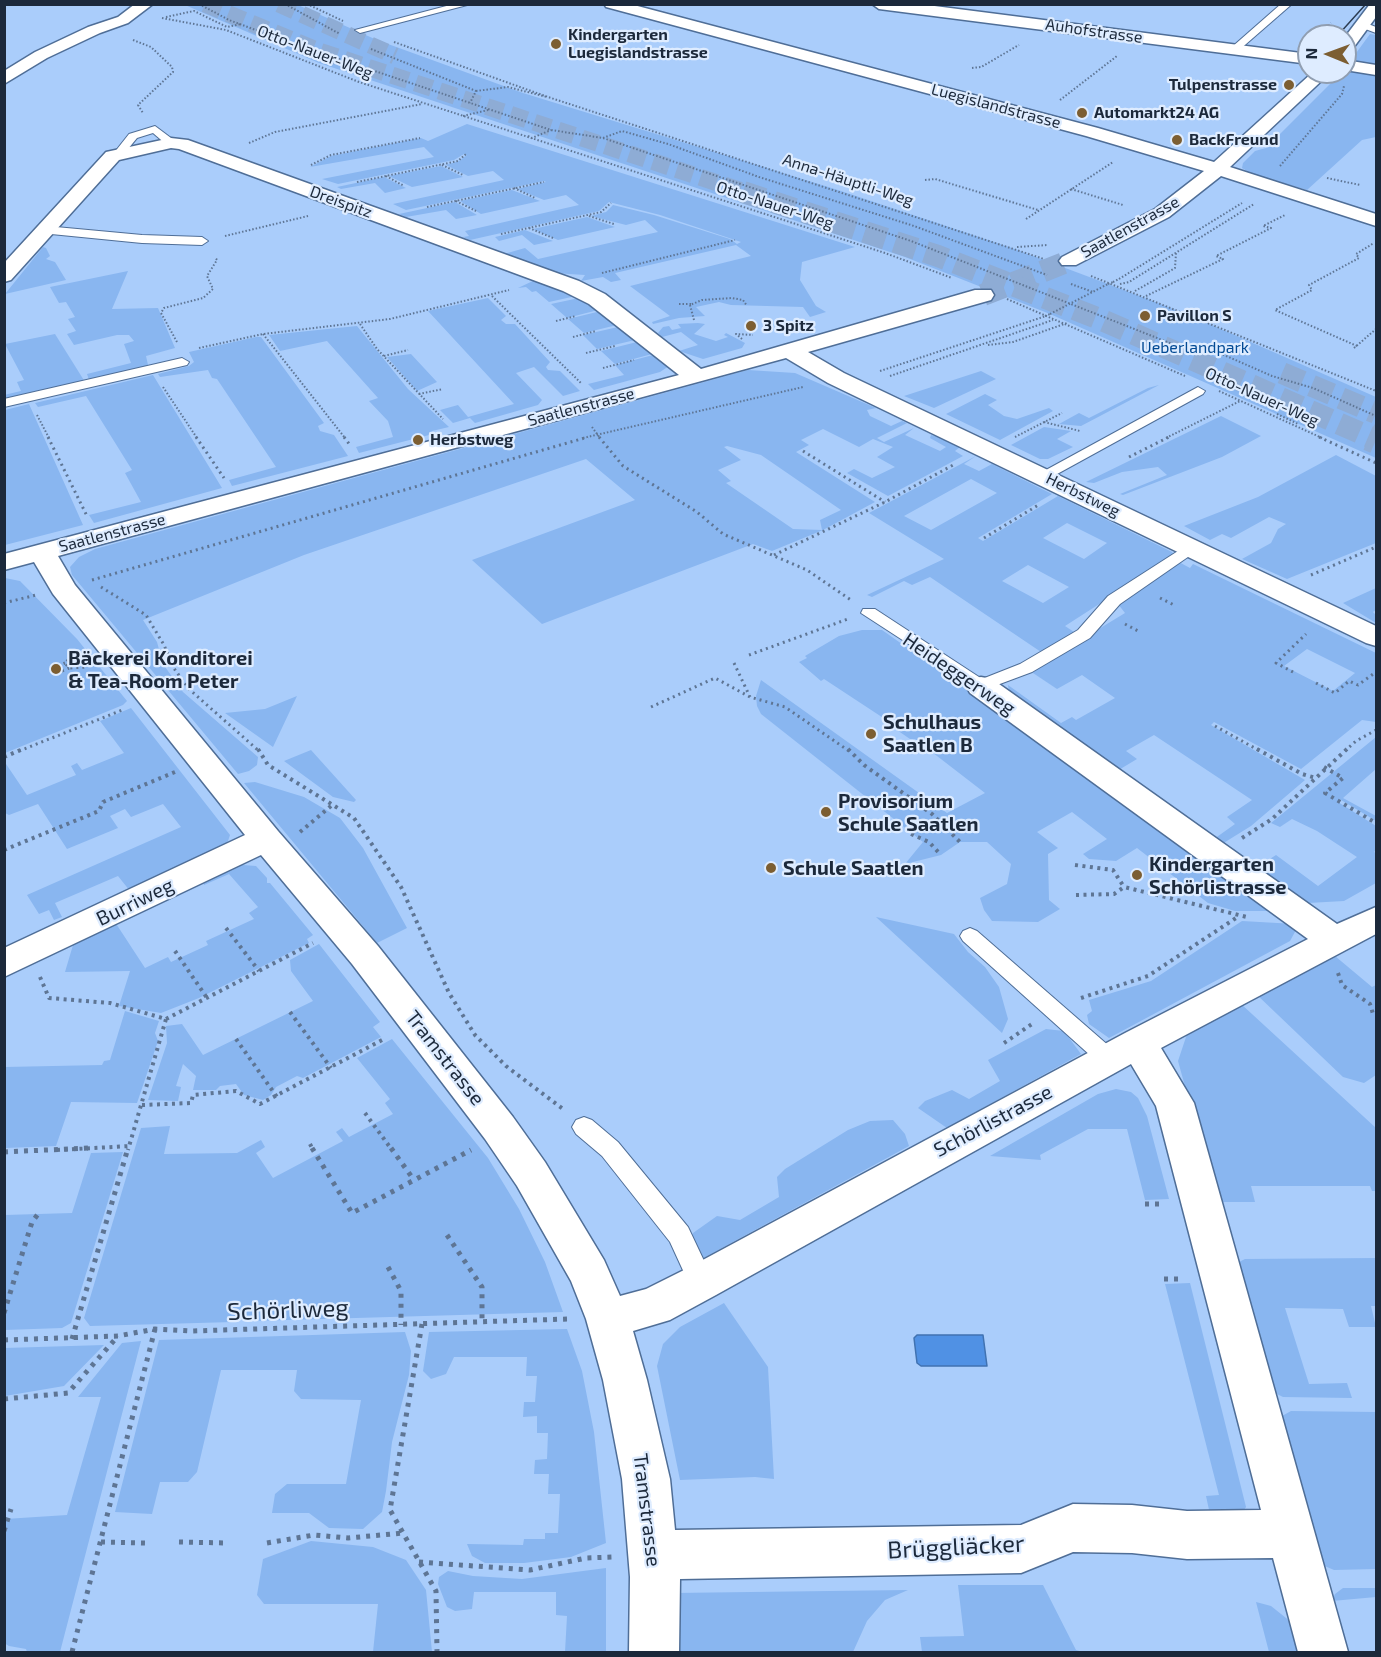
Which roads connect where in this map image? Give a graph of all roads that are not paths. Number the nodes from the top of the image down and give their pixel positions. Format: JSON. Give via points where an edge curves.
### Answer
{"nodes":[{"id":1,"x":125,"y":4,"type":"edge"},
{"id":2,"x":146,"y":4,"type":"edge"},
{"id":3,"x":467,"y":4,"type":"edge"},
{"id":4,"x":611,"y":4,"type":"edge"},
{"id":5,"x":879,"y":4,"type":"edge"},
{"id":6,"x":1288,"y":4,"type":"edge"},
{"id":7,"x":1377,"y":7,"type":"edge"},
{"id":8,"x":1372,"y":27,"type":"edge"},
{"id":9,"x":94,"y":30,"type":"junction"},
{"id":10,"x":360,"y":30,"type":"road end"},
{"id":11,"x":1357,"y":39,"type":"edge"},
{"id":12,"x":1235,"y":49,"type":"junction"},
{"id":13,"x":1297,"y":57,"type":"edge"},
{"id":14,"x":1357,"y":67,"type":"edge"},
{"id":15,"x":1377,"y":70,"type":"edge"},
{"id":16,"x":4,"y":79,"type":"edge"},
{"id":17,"x":1310,"y":84,"type":"edge"},
{"id":18,"x":171,"y":143,"type":"junction"},
{"id":19,"x":119,"y":153,"type":"junction"},
{"id":20,"x":1219,"y":169,"type":"junction"},
{"id":21,"x":1377,"y":220,"type":"edge"},
{"id":22,"x":45,"y":230,"type":"junction"},
{"id":23,"x":202,"y":241,"type":"road end"},
{"id":24,"x":1068,"y":265,"type":"tunnel mouth"},
{"id":25,"x":4,"y":276,"type":"edge"},
{"id":26,"x":993,"y":296,"type":"tunnel mouth"},
{"id":27,"x":790,"y":351,"type":"junction"},
{"id":28,"x":180,"y":357,"type":"road end"},
{"id":29,"x":697,"y":377,"type":"junction"},
{"id":30,"x":1198,"y":391,"type":"dead end"},
{"id":31,"x":4,"y":404,"type":"edge"},
{"id":32,"x":1043,"y":476,"type":"junction"},
{"id":33,"x":1192,"y":547,"type":"junction"},
{"id":34,"x":42,"y":552,"type":"junction"},
{"id":35,"x":4,"y":562,"type":"edge"},
{"id":36,"x":869,"y":613,"type":"road end"},
{"id":37,"x":1377,"y":637,"type":"edge"},
{"id":38,"x":981,"y":686,"type":"junction"},
{"id":39,"x":280,"y":838,"type":"junction"},
{"id":40,"x":1377,"y":919,"type":"edge"},
{"id":41,"x":970,"y":936,"type":"dead end"},
{"id":42,"x":1338,"y":954,"type":"junction"},
{"id":43,"x":17,"y":958,"type":"edge"},
{"id":44,"x":1123,"y":1051,"type":"junction"},
{"id":45,"x":584,"y":1127,"type":"road end"},
{"id":46,"x":701,"y":1282,"type":"junction"},
{"id":47,"x":591,"y":1319,"type":"junction"},
{"id":48,"x":1291,"y":1534,"type":"junction"},
{"id":49,"x":633,"y":1556,"type":"junction"},
{"id":50,"x":654,"y":1653,"type":"edge"},
{"id":51,"x":1323,"y":1653,"type":"edge"}],
"edges":[{"from":1,"to":9,"type":"street"},
{"from":2,"to":9,"type":"street","via":[[123,20]]},
{"from":3,"to":10,"type":"lane"},
{"from":4,"to":20,"type":"street","name":"Luegislandstrasse"},
{"from":5,"to":12,"type":"street","name":"Auhofstrasse","via":[[1056,19]]},
{"from":6,"to":12,"type":"lane"},
{"from":7,"to":8,"type":"street"},
{"from":8,"to":11,"type":"street"},
{"from":9,"to":16,"type":"street","via":[[41,55]]},
{"from":12,"to":13,"type":"street","name":"Auhofstrasse"},
{"from":14,"to":15,"type":"street"},
{"from":17,"to":20,"type":"street","name":"Saatlenstrasse"},
{"from":18,"to":19,"type":"street","name":"Dreispitz"},
{"from":18,"to":19,"type":"lane","via":[[155,129],[133,136]]},
{"from":18,"to":29,"type":"street","name":"Dreispitz","via":[[196,147],[571,286],[597,299]]},
{"from":19,"to":22,"type":"street"},
{"from":20,"to":21,"type":"street","name":"Luegislandstrasse"},
{"from":20,"to":24,"type":"street","name":"Saatlenstrasse","via":[[1162,213]]},
{"from":22,"to":23,"type":"lane","via":[[142,240]]},
{"from":22,"to":25,"type":"street"},
{"from":26,"to":27,"type":"street","name":"Saatlenstrasse"},
{"from":27,"to":29,"type":"street","name":"Saatlenstrasse"},
{"from":27,"to":32,"type":"street","name":"Herbstweg","via":[[836,378]]},
{"from":28,"to":31,"type":"lane","via":[[152,370]]},
{"from":29,"to":34,"type":"street","name":"Saatlenstrasse"},
{"from":30,"to":32,"type":"lane"},
{"from":32,"to":33,"type":"street","name":"Herbstweg"},
{"from":33,"to":37,"type":"street","name":"Herbstweg"},
{"from":33,"to":38,"type":"lane","via":[[1114,600],[1084,634],[1026,668]]},
{"from":34,"to":35,"type":"street","name":"Saatlenstrasse"},
{"from":34,"to":39,"type":"street","name":"Tramstrasse","via":[[63,588]]},
{"from":36,"to":38,"type":"lane","name":"Heideggerweg"},
{"from":38,"to":42,"type":"street","name":"Heideggerweg","via":[[1217,854]]},
{"from":39,"to":43,"type":"street","name":"Burriweg"},
{"from":39,"to":47,"type":"street","name":"Tramstrasse","via":[[531,1174],[589,1273]]},
{"from":40,"to":42,"type":"street","name":"Schörlistrasse"},
{"from":41,"to":44,"type":"lane","via":[[1055,1011]]},
{"from":42,"to":44,"type":"street","name":"Schörlistrasse"},
{"from":44,"to":46,"type":"street","name":"Schörlistrasse"},
{"from":44,"to":48,"type":"street","via":[[1175,1103]]},
{"from":45,"to":46,"type":"lane","via":[[610,1149],[679,1235]]},
{"from":46,"to":47,"type":"street","name":"Schörlistrasse","via":[[655,1306]]},
{"from":47,"to":49,"type":"street","name":"Tramstrasse","via":[[625,1380],[646,1479]]},
{"from":48,"to":49,"type":"street","name":"Brüggliäcker","via":[[1187,1535],[1073,1528],[1021,1548]]},
{"from":48,"to":51,"type":"street"},
{"from":49,"to":50,"type":"street","name":"Tramstrasse"}]}
